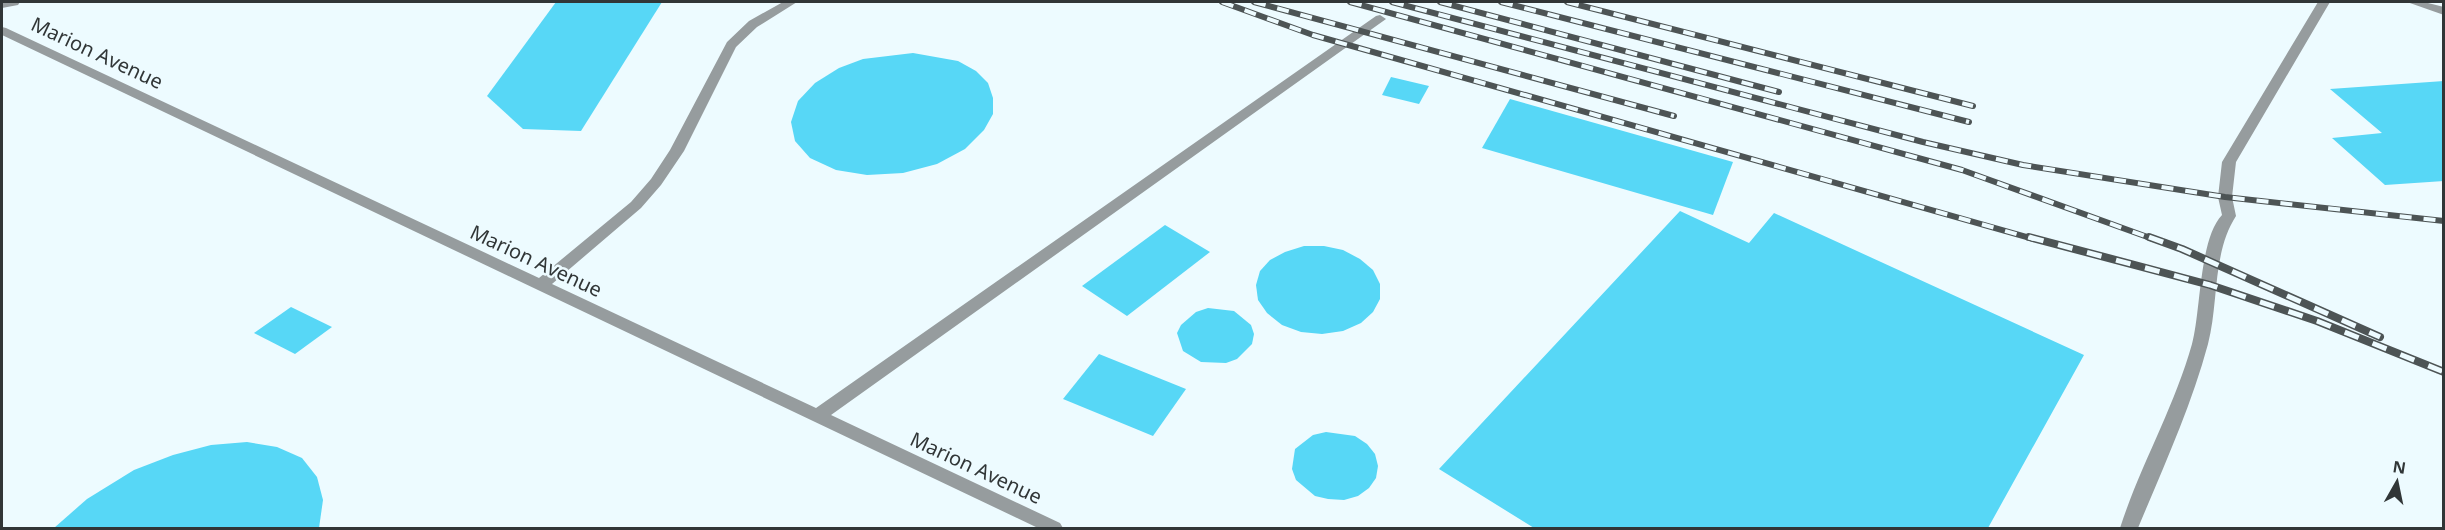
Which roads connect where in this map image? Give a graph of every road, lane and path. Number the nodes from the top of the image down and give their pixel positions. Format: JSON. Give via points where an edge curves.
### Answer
{"nodes":[{"id":1,"x":14,"y":2,"type":"edge"},
{"id":2,"x":791,"y":2,"type":"edge"},
{"id":3,"x":2324,"y":2,"type":"edge"},
{"id":4,"x":2413,"y":2,"type":"edge"},
{"id":5,"x":2,"y":4,"type":"edge"},
{"id":6,"x":2444,"y":11,"type":"edge"},
{"id":7,"x":1380,"y":19,"type":"dead end"},
{"id":8,"x":2,"y":31,"type":"edge"},
{"id":9,"x":540,"y":286,"type":"junction"},
{"id":10,"x":817,"y":416,"type":"junction"},
{"id":11,"x":1054,"y":528,"type":"edge"},
{"id":12,"x":2129,"y":528,"type":"edge"}],
"edges":[{"from":1,"to":5,"type":"street"},
{"from":2,"to":9,"type":"street","via":[[753,24],[731,45],[677,151],[636,205]]},
{"from":3,"to":12,"type":"street","via":[[2229,162],[2225,197],[2229,216],[2213,255],[2200,343]]},
{"from":4,"to":6,"type":"street"},
{"from":7,"to":10,"type":"street"},
{"from":8,"to":9,"type":"street","name":"Marion Avenue"},
{"from":9,"to":10,"type":"street","name":"Marion Avenue"},
{"from":10,"to":11,"type":"street","name":"Marion Avenue"}]}
